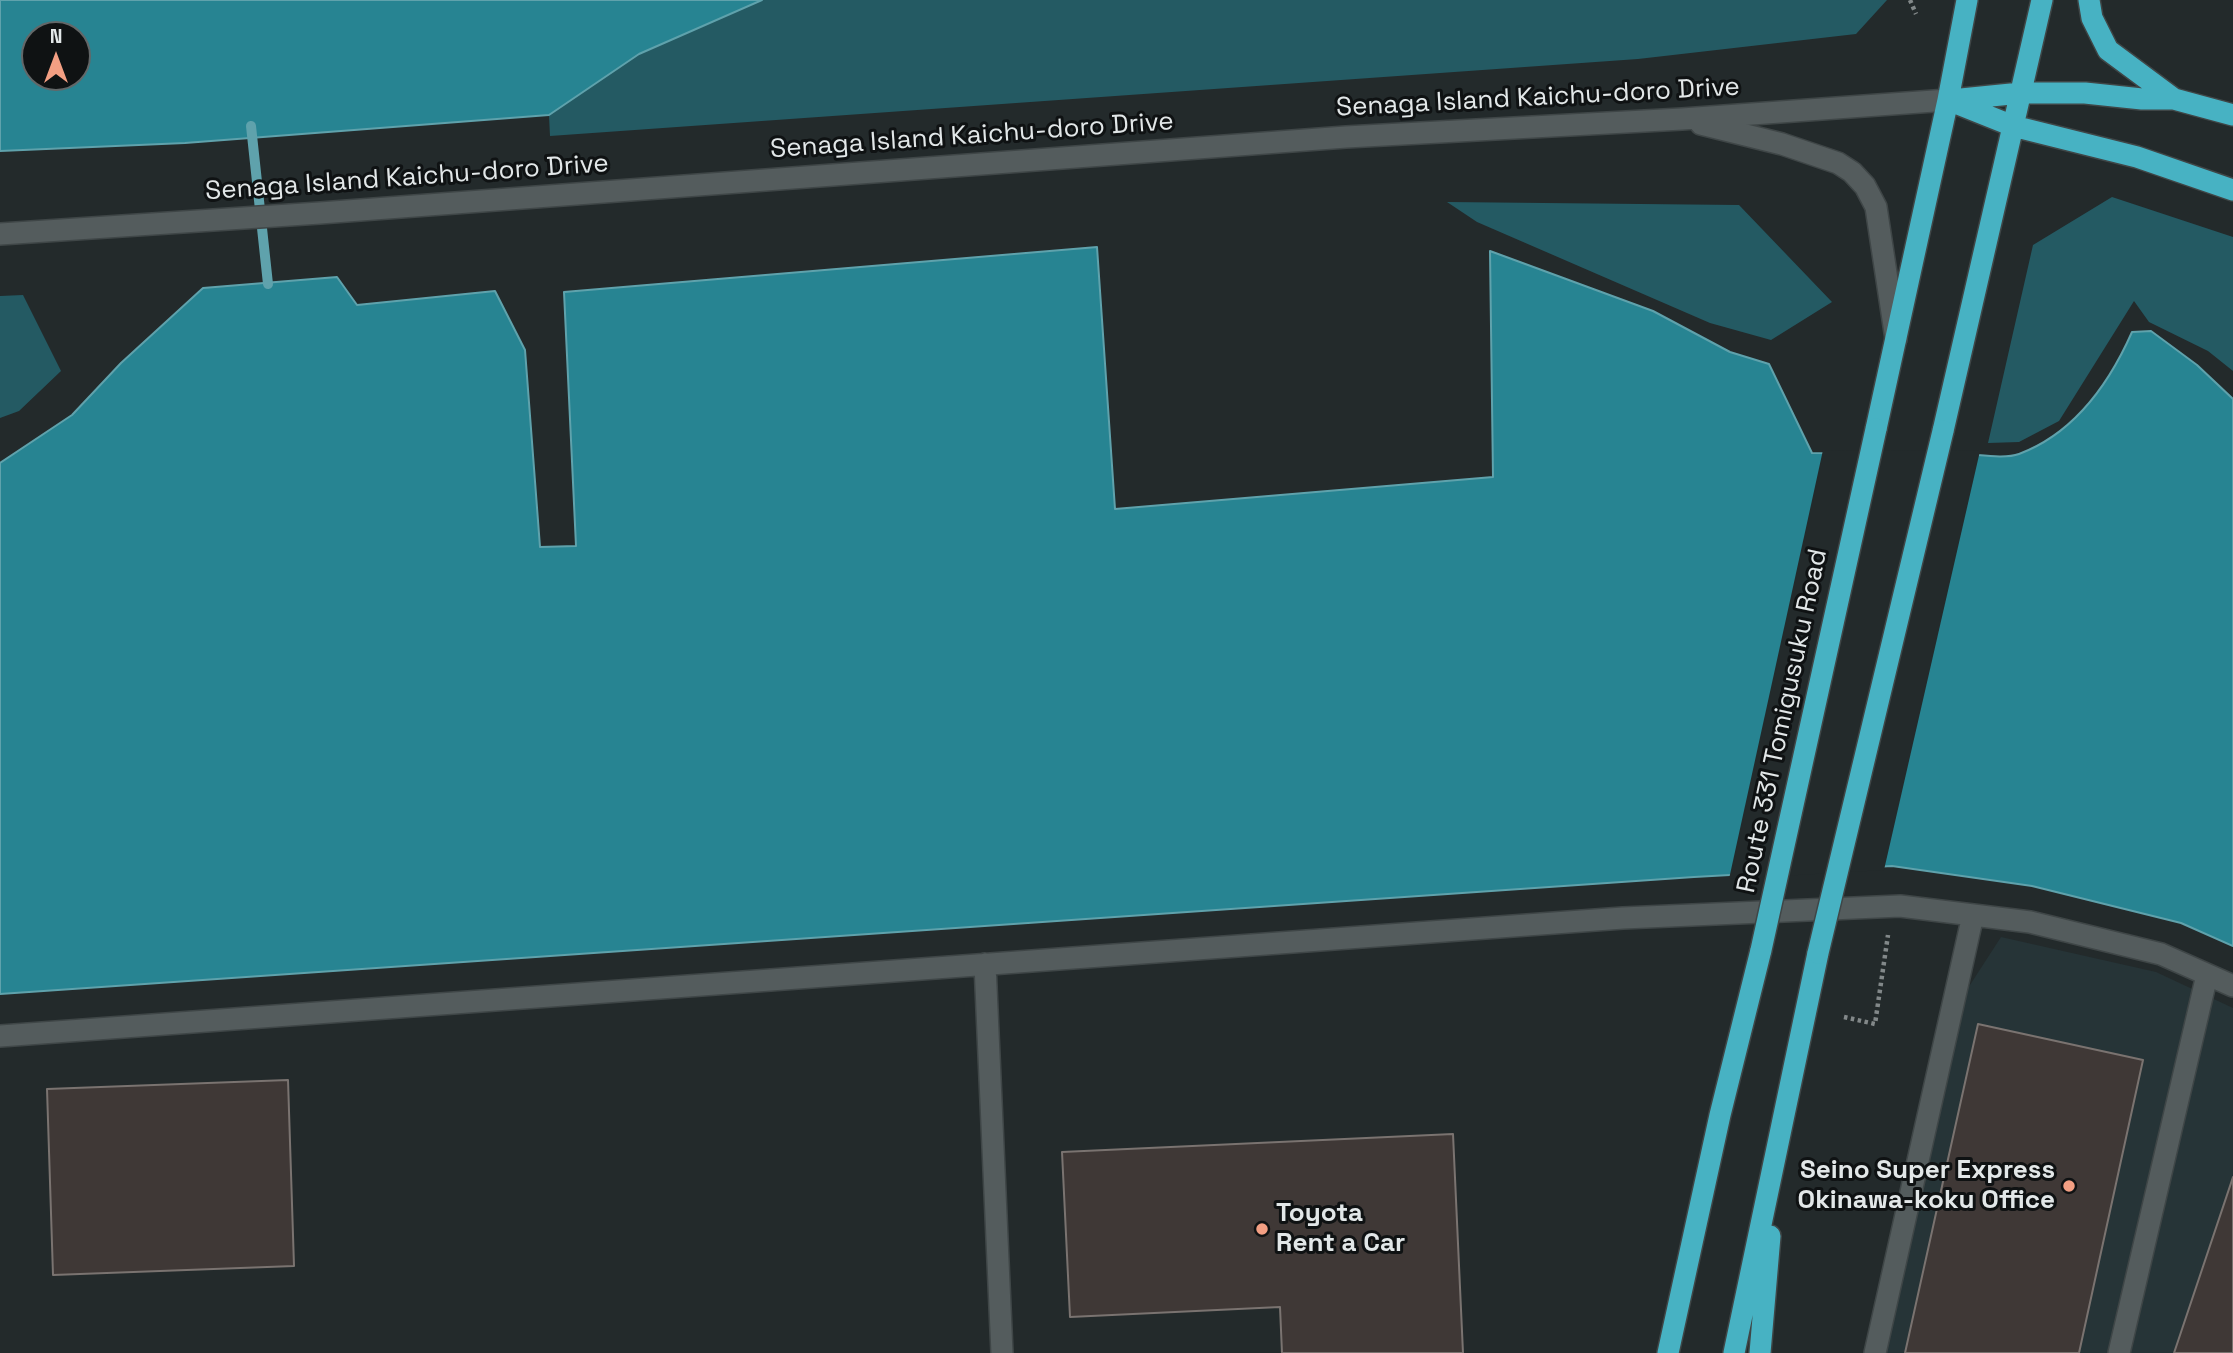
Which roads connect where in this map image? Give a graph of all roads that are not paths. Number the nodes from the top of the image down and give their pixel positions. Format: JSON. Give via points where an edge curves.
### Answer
{"nodes":[{"id":1,"x":1967,"y":0,"type":"edge"},
{"id":2,"x":2042,"y":0,"type":"edge"},
{"id":3,"x":2089,"y":0,"type":"edge"},
{"id":4,"x":2021,"y":93,"type":"junction"},
{"id":5,"x":2174,"y":99,"type":"junction"},
{"id":6,"x":1948,"y":100,"type":"junction"},
{"id":7,"x":2233,"y":115,"type":"edge"},
{"id":8,"x":1682,"y":119,"type":"junction"},
{"id":9,"x":2013,"y":127,"type":"junction"},
{"id":10,"x":2233,"y":190,"type":"edge"},
{"id":11,"x":0,"y":234,"type":"edge"},
{"id":12,"x":1896,"y":341,"type":"junction"},
{"id":13,"x":1973,"y":915,"type":"junction"},
{"id":14,"x":985,"y":964,"type":"junction"},
{"id":15,"x":2207,"y":975,"type":"junction"},
{"id":16,"x":2233,"y":986,"type":"edge"},
{"id":17,"x":0,"y":1036,"type":"edge"},
{"id":18,"x":1777,"y":1147,"type":"junction"},
{"id":19,"x":1002,"y":1353,"type":"edge"},
{"id":20,"x":1668,"y":1353,"type":"edge"},
{"id":21,"x":1734,"y":1353,"type":"edge"},
{"id":22,"x":1760,"y":1353,"type":"edge"},
{"id":23,"x":1875,"y":1353,"type":"edge"},
{"id":24,"x":2119,"y":1353,"type":"edge"}],
"edges":[{"from":1,"to":6,"type":"highway","name":"Route 331 Tomigusuku Road"},
{"from":2,"to":4,"type":"highway"},
{"from":3,"to":5,"type":"highway","via":[[2092,18],[2108,50]]},
{"from":4,"to":5,"type":"highway"},
{"from":4,"to":6,"type":"highway"},
{"from":4,"to":9,"type":"highway"},
{"from":5,"to":7,"type":"highway"},
{"from":6,"to":8,"type":"street","name":"Senaga Island Kaichu-doro Drive"},
{"from":6,"to":9,"type":"highway"},
{"from":6,"to":12,"type":"highway","name":"Route 331 Tomigusuku Road"},
{"from":8,"to":11,"type":"street","name":"Senaga Island Kaichu-doro Drive","via":[[1346,137]]},
{"from":8,"to":12,"type":"street","via":[[1782,144],[1852,172],[1876,207]]},
{"from":9,"to":10,"type":"highway","via":[[2137,157]]},
{"from":9,"to":18,"type":"highway","bridge":true,"via":[[1818,953]]},
{"from":12,"to":20,"type":"highway","name":"Route 331 Tomigusuku Road","bridge":true},
{"from":13,"to":14,"type":"street","via":[[1892,907],[1623,918]]},
{"from":13,"to":15,"type":"street","via":[[2031,922],[2161,954]]},
{"from":13,"to":23,"type":"street"},
{"from":14,"to":17,"type":"street"},
{"from":14,"to":19,"type":"street"},
{"from":15,"to":16,"type":"street"},
{"from":15,"to":24,"type":"street"},
{"from":18,"to":21,"type":"highway"},
{"from":18,"to":22,"type":"highway"}]}
